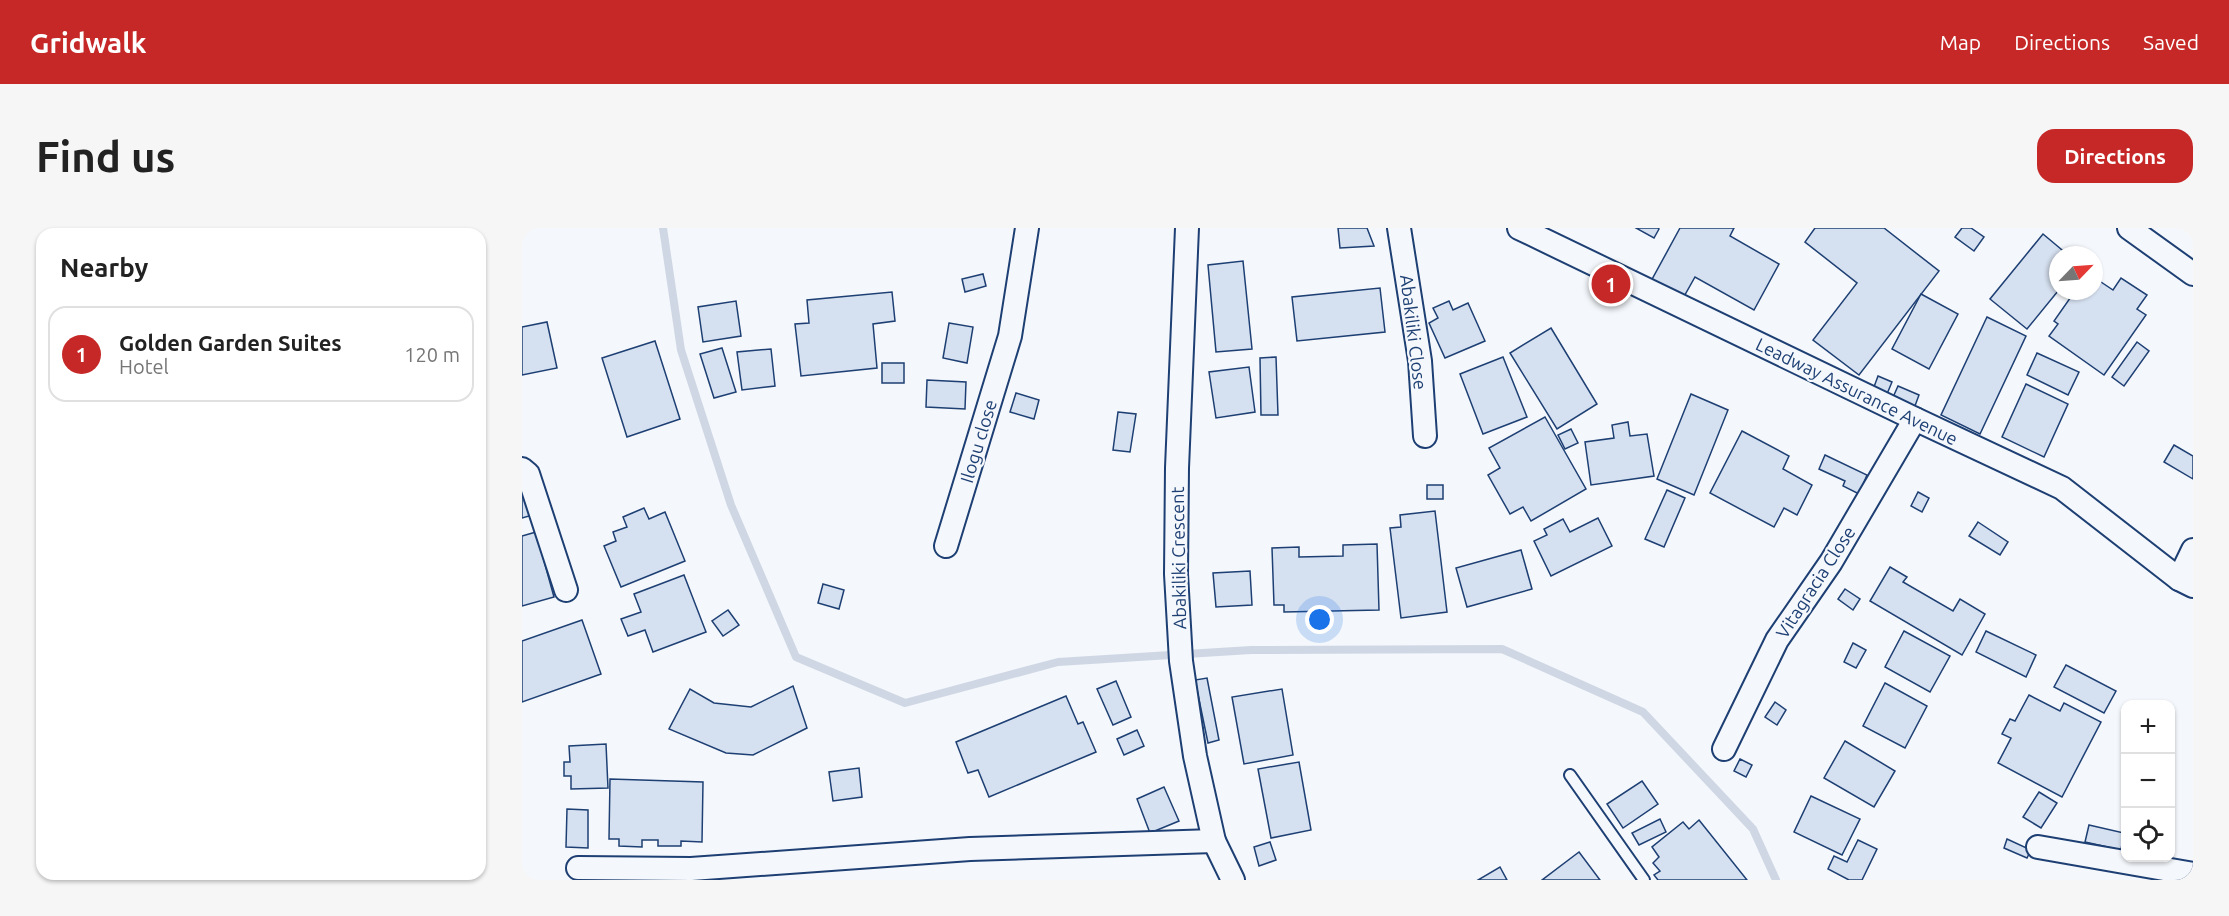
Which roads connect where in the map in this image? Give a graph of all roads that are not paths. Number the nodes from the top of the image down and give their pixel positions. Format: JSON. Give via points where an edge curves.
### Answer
{"nodes":[{"id":1,"x":1027,"y":228,"type":"edge"},
{"id":2,"x":1187,"y":228,"type":"edge"},
{"id":3,"x":1399,"y":228,"type":"edge"},
{"id":4,"x":1519,"y":228,"type":"edge"},
{"id":5,"x":2129,"y":228,"type":"edge"},
{"id":6,"x":2193,"y":274,"type":"edge"},
{"id":7,"x":1915,"y":419,"type":"junction"},
{"id":8,"x":1425,"y":436,"type":"dead end"},
{"id":9,"x":522,"y":469,"type":"edge"},
{"id":10,"x":946,"y":546,"type":"dead end"},
{"id":11,"x":2193,"y":550,"type":"edge"},
{"id":12,"x":2186,"y":583,"type":"edge"},
{"id":13,"x":566,"y":590,"type":"dead end"},
{"id":14,"x":1724,"y":749,"type":"dead end"},
{"id":15,"x":1570,"y":775,"type":"dead end"},
{"id":16,"x":1214,"y":841,"type":"junction"},
{"id":17,"x":2038,"y":847,"type":"dead end"},
{"id":18,"x":578,"y":868,"type":"dead end"},
{"id":19,"x":2193,"y":874,"type":"edge"},
{"id":20,"x":1233,"y":880,"type":"edge"},
{"id":21,"x":1644,"y":880,"type":"edge"}],
"edges":[{"from":1,"to":10,"type":"street","name":"Ilogu close","via":[[1010,336]]},
{"from":2,"to":16,"type":"street","name":"Abakiliki Crescent","via":[[1176,574],[1181,661]]},
{"from":3,"to":8,"type":"street","name":"Abakiliki Close","via":[[1420,361]]},
{"from":4,"to":7,"type":"street","name":"Leadway Assurance Avenue"},
{"from":5,"to":6,"type":"street"},
{"from":7,"to":12,"type":"street","name":"Leadway Assurance Avenue","via":[[2062,488]]},
{"from":7,"to":14,"type":"street","name":"Vitagracia Close","via":[[1831,562],[1777,640]]},
{"from":9,"to":13,"type":"street","via":[[528,474]]},
{"from":11,"to":12,"type":"street"},
{"from":15,"to":21,"type":"lane"},
{"from":16,"to":18,"type":"street","via":[[970,849],[691,869]]},
{"from":16,"to":20,"type":"street","name":"Abakiliki Crescent"},
{"from":17,"to":19,"type":"street"}]}
